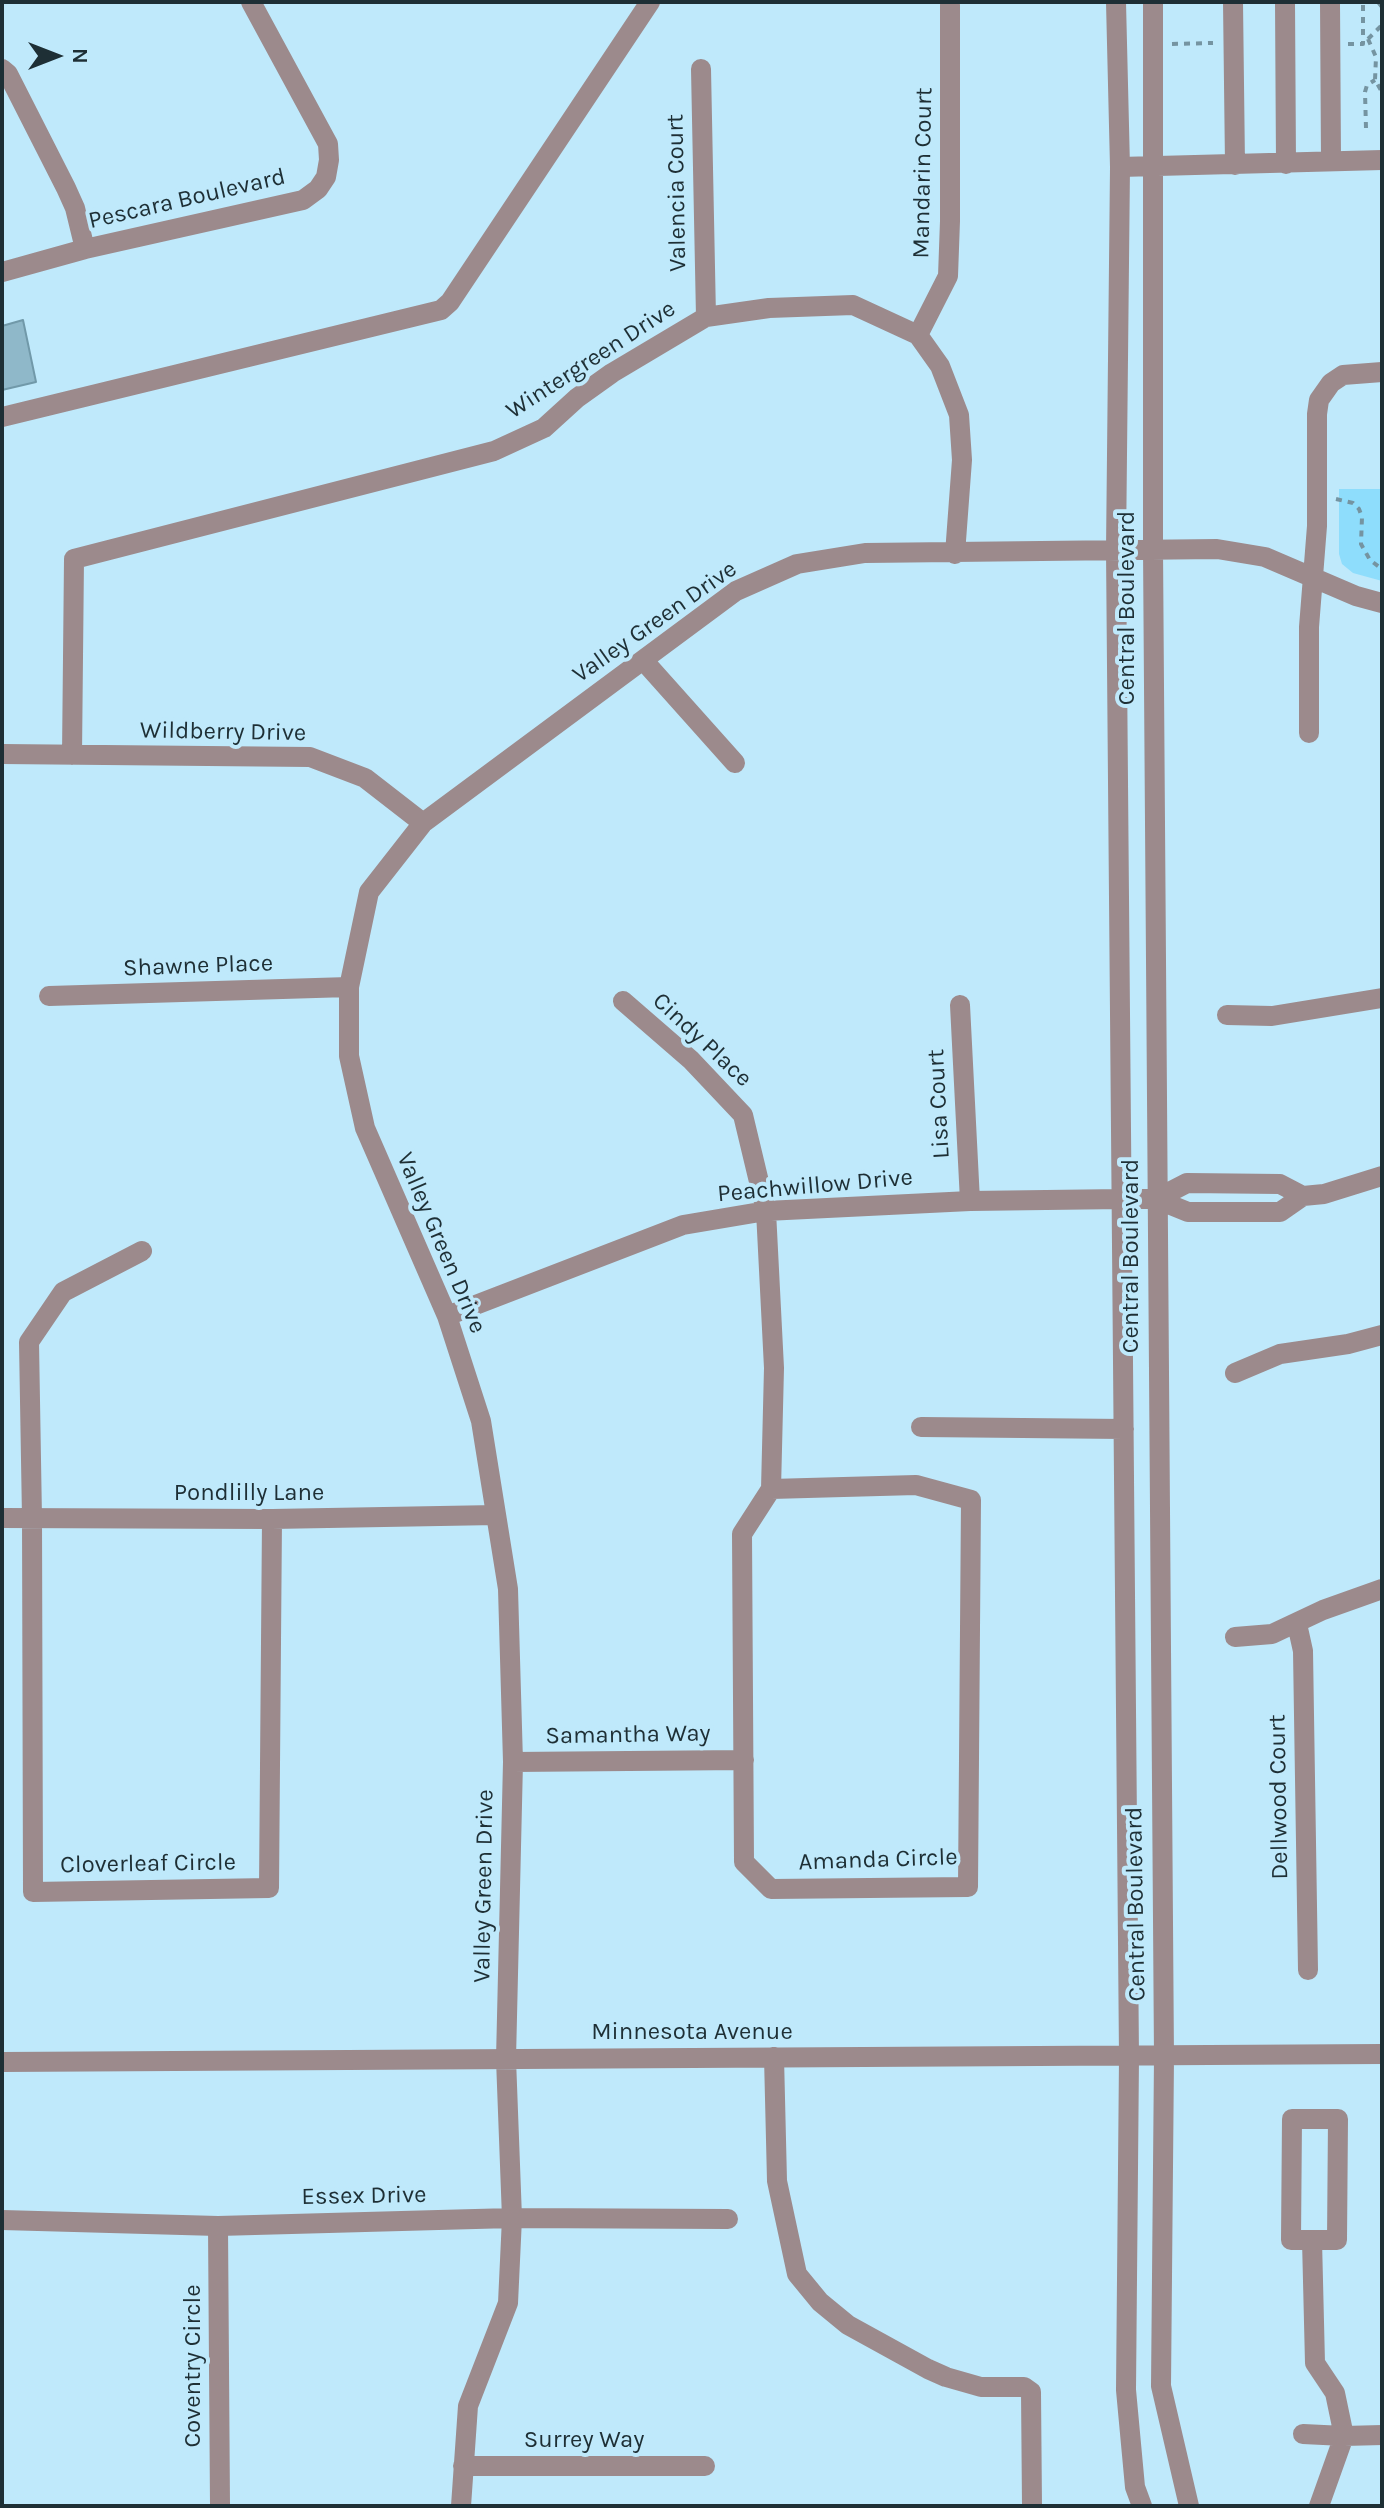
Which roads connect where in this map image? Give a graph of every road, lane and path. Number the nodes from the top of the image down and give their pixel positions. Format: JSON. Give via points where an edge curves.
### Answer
{"nodes":[{"id":1,"x":251,"y":2,"type":"edge"},
{"id":2,"x":650,"y":2,"type":"edge"},
{"id":3,"x":1116,"y":2,"type":"edge"},
{"id":4,"x":1153,"y":2,"type":"edge"},
{"id":5,"x":1233,"y":2,"type":"edge"},
{"id":6,"x":1285,"y":2,"type":"edge"},
{"id":7,"x":1330,"y":2,"type":"edge"},
{"id":8,"x":1363,"y":2,"type":"edge"},
{"id":9,"x":1378,"y":2,"type":"edge"},
{"id":10,"x":950,"y":5,"type":"dead end"},
{"id":11,"x":1382,"y":7,"type":"edge"},
{"id":12,"x":1353,"y":22,"type":"dead end"},
{"id":13,"x":1363,"y":22,"type":"junction"},
{"id":14,"x":1382,"y":25,"type":"edge"},
{"id":15,"x":1365,"y":41,"type":"junction"},
{"id":16,"x":1221,"y":43,"type":"dead end"},
{"id":17,"x":1172,"y":44,"type":"dead end"},
{"id":18,"x":1342,"y":44,"type":"dead end"},
{"id":19,"x":2,"y":69,"type":"edge"},
{"id":20,"x":701,"y":69,"type":"dead end"},
{"id":21,"x":1375,"y":80,"type":"junction"},
{"id":22,"x":1382,"y":92,"type":"edge"},
{"id":23,"x":1366,"y":128,"type":"dead end"},
{"id":24,"x":1382,"y":160,"type":"edge"},
{"id":25,"x":1331,"y":161,"type":"junction"},
{"id":26,"x":1286,"y":164,"type":"junction"},
{"id":27,"x":1235,"y":165,"type":"junction"},
{"id":28,"x":1120,"y":167,"type":"junction"},
{"id":29,"x":1154,"y":167,"type":"junction"},
{"id":30,"x":85,"y":249,"type":"junction"},
{"id":31,"x":2,"y":272,"type":"edge"},
{"id":32,"x":706,"y":317,"type":"junction"},
{"id":33,"x":918,"y":335,"type":"junction"},
{"id":34,"x":1382,"y":372,"type":"edge"},
{"id":35,"x":2,"y":417,"type":"edge"},
{"id":36,"x":1336,"y":499,"type":"dead end"},
{"id":37,"x":1153,"y":549,"type":"junction"},
{"id":38,"x":1116,"y":550,"type":"junction"},
{"id":39,"x":955,"y":554,"type":"junction"},
{"id":40,"x":1382,"y":569,"type":"edge"},
{"id":41,"x":1314,"y":577,"type":"junction"},
{"id":42,"x":1382,"y":603,"type":"edge"},
{"id":43,"x":643,"y":660,"type":"junction"},
{"id":44,"x":1309,"y":733,"type":"dead end"},
{"id":45,"x":2,"y":754,"type":"edge"},
{"id":46,"x":72,"y":755,"type":"junction"},
{"id":47,"x":735,"y":763,"type":"dead end"},
{"id":48,"x":423,"y":823,"type":"junction"},
{"id":49,"x":349,"y":987,"type":"junction"},
{"id":50,"x":49,"y":996,"type":"dead end"},
{"id":51,"x":1382,"y":998,"type":"edge"},
{"id":52,"x":623,"y":1001,"type":"dead end"},
{"id":53,"x":960,"y":1005,"type":"dead end"},
{"id":54,"x":1227,"y":1015,"type":"dead end"},
{"id":55,"x":1382,"y":1176,"type":"edge"},
{"id":56,"x":1303,"y":1196,"type":"junction"},
{"id":57,"x":1122,"y":1199,"type":"junction"},
{"id":58,"x":1156,"y":1199,"type":"junction"},
{"id":59,"x":970,"y":1201,"type":"junction"},
{"id":60,"x":766,"y":1211,"type":"junction"},
{"id":61,"x":142,"y":1251,"type":"dead end"},
{"id":62,"x":447,"y":1316,"type":"junction"},
{"id":63,"x":1382,"y":1335,"type":"edge"},
{"id":64,"x":1235,"y":1373,"type":"dead end"},
{"id":65,"x":921,"y":1427,"type":"dead end"},
{"id":66,"x":1124,"y":1429,"type":"junction"},
{"id":67,"x":771,"y":1489,"type":"junction"},
{"id":68,"x":496,"y":1515,"type":"junction"},
{"id":69,"x":2,"y":1518,"type":"edge"},
{"id":70,"x":32,"y":1518,"type":"junction"},
{"id":71,"x":272,"y":1519,"type":"junction"},
{"id":72,"x":1382,"y":1589,"type":"edge"},
{"id":73,"x":1297,"y":1624,"type":"junction"},
{"id":74,"x":1235,"y":1637,"type":"dead end"},
{"id":75,"x":744,"y":1760,"type":"junction"},
{"id":76,"x":513,"y":1762,"type":"junction"},
{"id":77,"x":1308,"y":1970,"type":"dead end"},
{"id":78,"x":1382,"y":2054,"type":"edge"},
{"id":79,"x":774,"y":2057,"type":"junction"},
{"id":80,"x":1129,"y":2057,"type":"junction"},
{"id":81,"x":1164,"y":2057,"type":"junction"},
{"id":82,"x":506,"y":2059,"type":"junction"},
{"id":83,"x":2,"y":2062,"type":"edge"},
{"id":84,"x":512,"y":2218,"type":"junction"},
{"id":85,"x":728,"y":2219,"type":"dead end"},
{"id":86,"x":2,"y":2220,"type":"edge"},
{"id":87,"x":218,"y":2226,"type":"junction"},
{"id":88,"x":1312,"y":2240,"type":"junction"},
{"id":89,"x":1303,"y":2434,"type":"dead end"},
{"id":90,"x":1382,"y":2435,"type":"edge"},
{"id":91,"x":1344,"y":2436,"type":"junction"},
{"id":92,"x":463,"y":2466,"type":"junction"},
{"id":93,"x":705,"y":2466,"type":"dead end"},
{"id":94,"x":1138,"y":2501,"type":"edge"},
{"id":95,"x":220,"y":2506,"type":"edge"},
{"id":96,"x":461,"y":2506,"type":"edge"},
{"id":97,"x":1032,"y":2506,"type":"edge"},
{"id":98,"x":1189,"y":2506,"type":"edge"},
{"id":99,"x":1319,"y":2506,"type":"edge"}],
"edges":[{"from":1,"to":30,"type":"street","name":"Pescara Boulevard","via":[[328,144],[326,177],[318,189],[303,200]]},
{"from":2,"to":35,"type":"street","via":[[441,310]]},
{"from":3,"to":28,"type":"street","name":"Central Boulevard"},
{"from":4,"to":29,"type":"street","name":"Central Boulevard"},
{"from":5,"to":27,"type":"street"},
{"from":6,"to":26,"type":"street"},
{"from":7,"to":25,"type":"street"},
{"from":8,"to":13,"type":"path"},
{"from":9,"to":11,"type":"path"},
{"from":10,"to":33,"type":"street","name":"Mandarin Court","via":[[948,276]]},
{"from":12,"to":13,"type":"path"},
{"from":13,"to":15,"type":"path"},
{"from":14,"to":15,"type":"path"},
{"from":15,"to":18,"type":"path"},
{"from":15,"to":21,"type":"path","via":[[1376,57]]},
{"from":16,"to":17,"type":"path"},
{"from":19,"to":30,"type":"street","via":[[66,188]]},
{"from":20,"to":32,"type":"street","name":"Valencia Court"},
{"from":21,"to":22,"type":"path"},
{"from":21,"to":23,"type":"path","via":[[1365,92]]},
{"from":24,"to":25,"type":"street"},
{"from":25,"to":26,"type":"street"},
{"from":26,"to":27,"type":"street"},
{"from":27,"to":29,"type":"street"},
{"from":28,"to":29,"type":"street"},
{"from":28,"to":38,"type":"street","name":"Central Boulevard"},
{"from":29,"to":37,"type":"street","name":"Central Boulevard"},
{"from":30,"to":31,"type":"street","name":"Pescara Boulevard"},
{"from":32,"to":33,"type":"street","name":"Wintergreen Drive","via":[[853,305]]},
{"from":32,"to":46,"type":"street","name":"Wintergreen Drive","via":[[612,373],[544,428],[494,451],[74,559]]},
{"from":33,"to":39,"type":"street","via":[[940,366],[959,415],[962,460]]},
{"from":34,"to":41,"type":"street","via":[[1343,375],[1319,400]]},
{"from":36,"to":40,"type":"path","via":[[1359,509],[1361,544]]},
{"from":37,"to":38,"type":"street","name":"Valley Green Drive"},
{"from":37,"to":41,"type":"street","name":"Valley Green Drive","via":[[1242,552]]},
{"from":37,"to":58,"type":"street","name":"Central Boulevard"},
{"from":38,"to":39,"type":"street","name":"Valley Green Drive"},
{"from":38,"to":57,"type":"street","name":"Central Boulevard"},
{"from":39,"to":43,"type":"street","name":"Valley Green Drive","via":[[865,553],[797,564],[736,591]]},
{"from":41,"to":42,"type":"street","name":"Valley Green Drive"},
{"from":41,"to":44,"type":"street"},
{"from":43,"to":47,"type":"street"},
{"from":43,"to":48,"type":"street","name":"Valley Green Drive"},
{"from":45,"to":46,"type":"street","name":"Wildberry Drive"},
{"from":46,"to":48,"type":"street","name":"Wildberry Drive","via":[[310,757],[365,778]]},
{"from":48,"to":49,"type":"street","name":"Valley Green Drive","via":[[369,892]]},
{"from":49,"to":50,"type":"street","name":"Shawne Place"},
{"from":49,"to":62,"type":"street","name":"Valley Green Drive","via":[[349,1056],[365,1128]]},
{"from":51,"to":54,"type":"street","via":[[1272,1016]]},
{"from":52,"to":60,"type":"street","name":"Cindy Place","via":[[691,1060],[743,1115]]},
{"from":53,"to":59,"type":"street","name":"Lisa Court"},
{"from":55,"to":56,"type":"street","name":"Peachwillow Drive"},
{"from":56,"to":58,"type":"street","name":"Peachwillow Drive","via":[[1280,1184],[1187,1183]]},
{"from":56,"to":58,"type":"street","name":"Peachwillow Drive","via":[[1280,1212],[1188,1212]]},
{"from":57,"to":58,"type":"street","name":"Peachwillow Drive"},
{"from":57,"to":59,"type":"street","name":"Peachwillow Drive"},
{"from":57,"to":66,"type":"street","name":"Central Boulevard"},
{"from":58,"to":81,"type":"street","name":"Central Boulevard"},
{"from":59,"to":60,"type":"street","name":"Peachwillow Drive"},
{"from":60,"to":62,"type":"street","name":"Peachwillow Drive","via":[[683,1225]]},
{"from":60,"to":67,"type":"street","via":[[774,1368]]},
{"from":61,"to":70,"type":"street","via":[[63,1292],[29,1342]]},
{"from":62,"to":68,"type":"street","name":"Valley Green Drive","via":[[481,1421]]},
{"from":63,"to":64,"type":"street","via":[[1280,1354]]},
{"from":65,"to":66,"type":"street"},
{"from":66,"to":80,"type":"street","name":"Central Boulevard"},
{"from":67,"to":75,"type":"street","name":"Amanda Circle","via":[[742,1534]]},
{"from":67,"to":75,"type":"street","name":"Amanda Circle","via":[[916,1485],[971,1500],[968,1887],[771,1889],[744,1862]]},
{"from":68,"to":71,"type":"street","name":"Pondlilly Lane"},
{"from":68,"to":76,"type":"street","name":"Valley Green Drive","via":[[508,1589]]},
{"from":69,"to":70,"type":"street","name":"Pondlilly Lane"},
{"from":70,"to":71,"type":"street","name":"Pondlilly Lane"},
{"from":70,"to":71,"type":"street","name":"Cloverleaf Circle","via":[[33,1892],[269,1888]]},
{"from":72,"to":73,"type":"street"},
{"from":73,"to":74,"type":"street","via":[[1272,1634]]},
{"from":73,"to":77,"type":"street","name":"Dellwood Court","via":[[1303,1651]]},
{"from":75,"to":76,"type":"street","name":"Samantha Way"},
{"from":76,"to":82,"type":"street","name":"Valley Green Drive"},
{"from":78,"to":81,"type":"street","name":"Minnesota Avenue"},
{"from":79,"to":80,"type":"street","name":"Minnesota Avenue"},
{"from":79,"to":82,"type":"street","name":"Minnesota Avenue"},
{"from":79,"to":97,"type":"street","via":[[777,2181],[797,2274],[848,2325],[901,2355],[970,2384],[1024,2387],[1031,2392]]},
{"from":80,"to":81,"type":"street","name":"Minnesota Avenue"},
{"from":80,"to":94,"type":"street","name":"Central Boulevard","via":[[1126,2390]]},
{"from":81,"to":98,"type":"street","name":"Central Boulevard","via":[[1161,2386]]},
{"from":82,"to":83,"type":"street","name":"Minnesota Avenue"},
{"from":82,"to":84,"type":"street","name":"Valley Green Drive"},
{"from":84,"to":85,"type":"street","name":"Essex Drive"},
{"from":84,"to":87,"type":"street","name":"Essex Drive"},
{"from":84,"to":92,"type":"street","name":"Valley Green Drive","via":[[508,2303],[468,2406]]},
{"from":86,"to":87,"type":"street","name":"Essex Drive"},
{"from":87,"to":95,"type":"street","name":"Coventry Circle"},
{"from":88,"to":88,"type":"street","via":[[1337,2240],[1338,2119],[1292,2119],[1291,2240]]},
{"from":88,"to":91,"type":"street","via":[[1315,2363],[1335,2393]]},
{"from":89,"to":91,"type":"street"},
{"from":90,"to":91,"type":"street"},
{"from":91,"to":99,"type":"street"},
{"from":92,"to":93,"type":"street","name":"Surrey Way"},
{"from":92,"to":96,"type":"street","name":"Valley Green Drive"}]}
